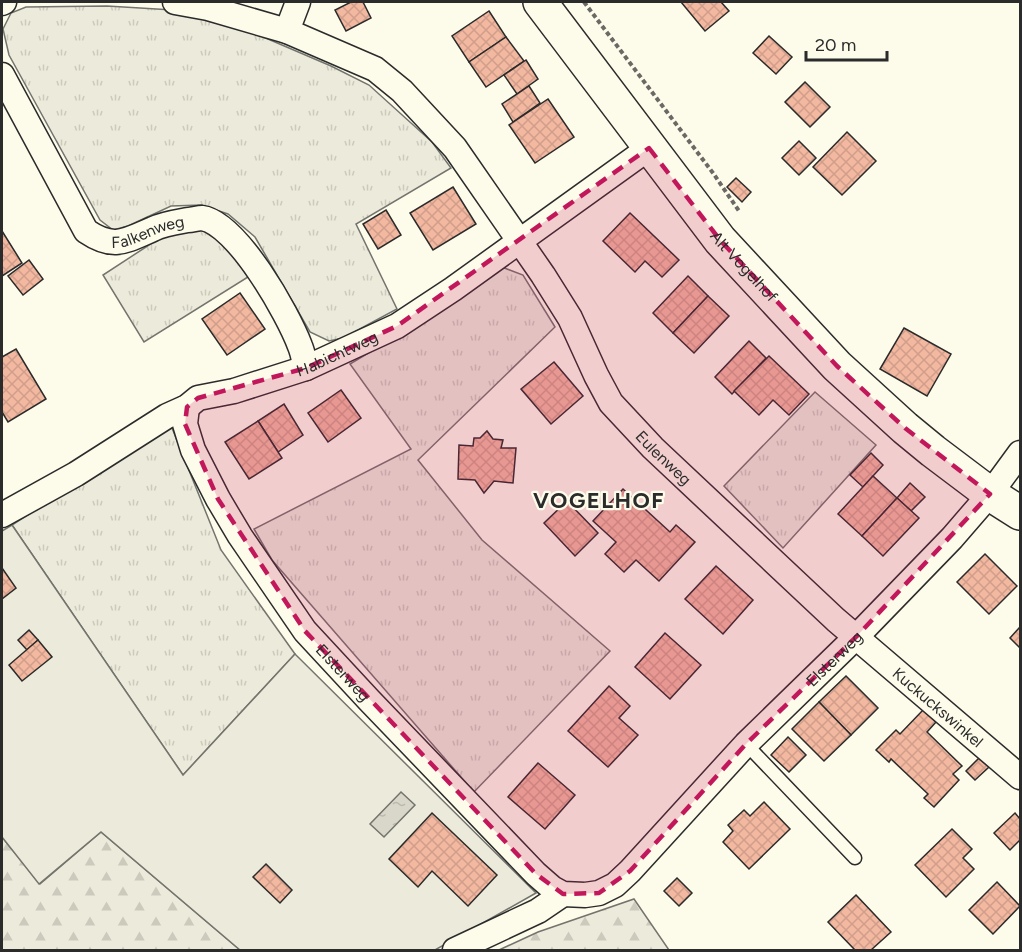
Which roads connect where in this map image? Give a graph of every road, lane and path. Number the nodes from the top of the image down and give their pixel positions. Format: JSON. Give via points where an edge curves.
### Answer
{"nodes":[{"id":1,"x":175,"y":2,"type":"edge"},
{"id":2,"x":298,"y":2,"type":"edge"},
{"id":3,"x":540,"y":2,"type":"edge"},
{"id":4,"x":584,"y":2,"type":"edge"},
{"id":5,"x":287,"y":31,"type":"junction"},
{"id":6,"x":2,"y":75,"type":"edge"},
{"id":7,"x":649,"y":147,"type":"junction"},
{"id":8,"x":740,"y":213,"type":"dead end"},
{"id":9,"x":518,"y":240,"type":"junction"},
{"id":10,"x":306,"y":368,"type":"junction"},
{"id":11,"x":187,"y":407,"type":"junction"},
{"id":12,"x":1020,"y":453,"type":"edge"},
{"id":13,"x":990,"y":494,"type":"junction"},
{"id":14,"x":1020,"y":513,"type":"edge"},
{"id":15,"x":2,"y":515,"type":"edge"},
{"id":16,"x":857,"y":636,"type":"junction"},
{"id":17,"x":746,"y":744,"type":"junction"},
{"id":18,"x":1020,"y":777,"type":"edge"},
{"id":19,"x":855,"y":858,"type":"dead end"},
{"id":20,"x":563,"y":894,"type":"junction"},
{"id":21,"x":455,"y":951,"type":"edge"}],
"edges":[{"from":1,"to":5,"type":"street"},
{"from":2,"to":5,"type":"street"},
{"from":3,"to":7,"type":"main road","name":"Alt Vogelhof"},
{"from":4,"to":8,"type":"path"},
{"from":5,"to":9,"type":"street","via":[[375,69],[402,91],[455,148]]},
{"from":6,"to":10,"type":"street","name":"Falkenweg","via":[[86,231],[99,240],[117,244],[176,222],[202,218],[220,226],[249,256],[286,316]]},
{"from":7,"to":9,"type":"street","name":"Habichtweg"},
{"from":7,"to":13,"type":"main road","name":"Alt Vogelhof","via":[[720,240],[901,432]]},
{"from":9,"to":10,"type":"street","name":"Habichtweg","via":[[397,326]]},
{"from":9,"to":16,"type":"street","name":"Eulenweg","via":[[570,318],[611,403],[653,448]]},
{"from":10,"to":11,"type":"street","name":"Habichtweg","via":[[198,398]]},
{"from":11,"to":15,"type":"street","name":"Habichtweg"},
{"from":11,"to":20,"type":"street","name":"Elsterweg","via":[[185,424],[193,450],[218,499],[305,631],[545,883]]},
{"from":12,"to":13,"type":"street","name":"Elsterweg"},
{"from":13,"to":14,"type":"main road"},
{"from":13,"to":16,"type":"street","name":"Elsterweg"},
{"from":16,"to":17,"type":"street","name":"Elsterweg"},
{"from":16,"to":18,"type":"street","name":"Kuckuckswinkel"},
{"from":17,"to":19,"type":"lane"},
{"from":17,"to":20,"type":"street","name":"Elsterweg","via":[[615,885],[599,894]]},
{"from":20,"to":21,"type":"street"}]}
